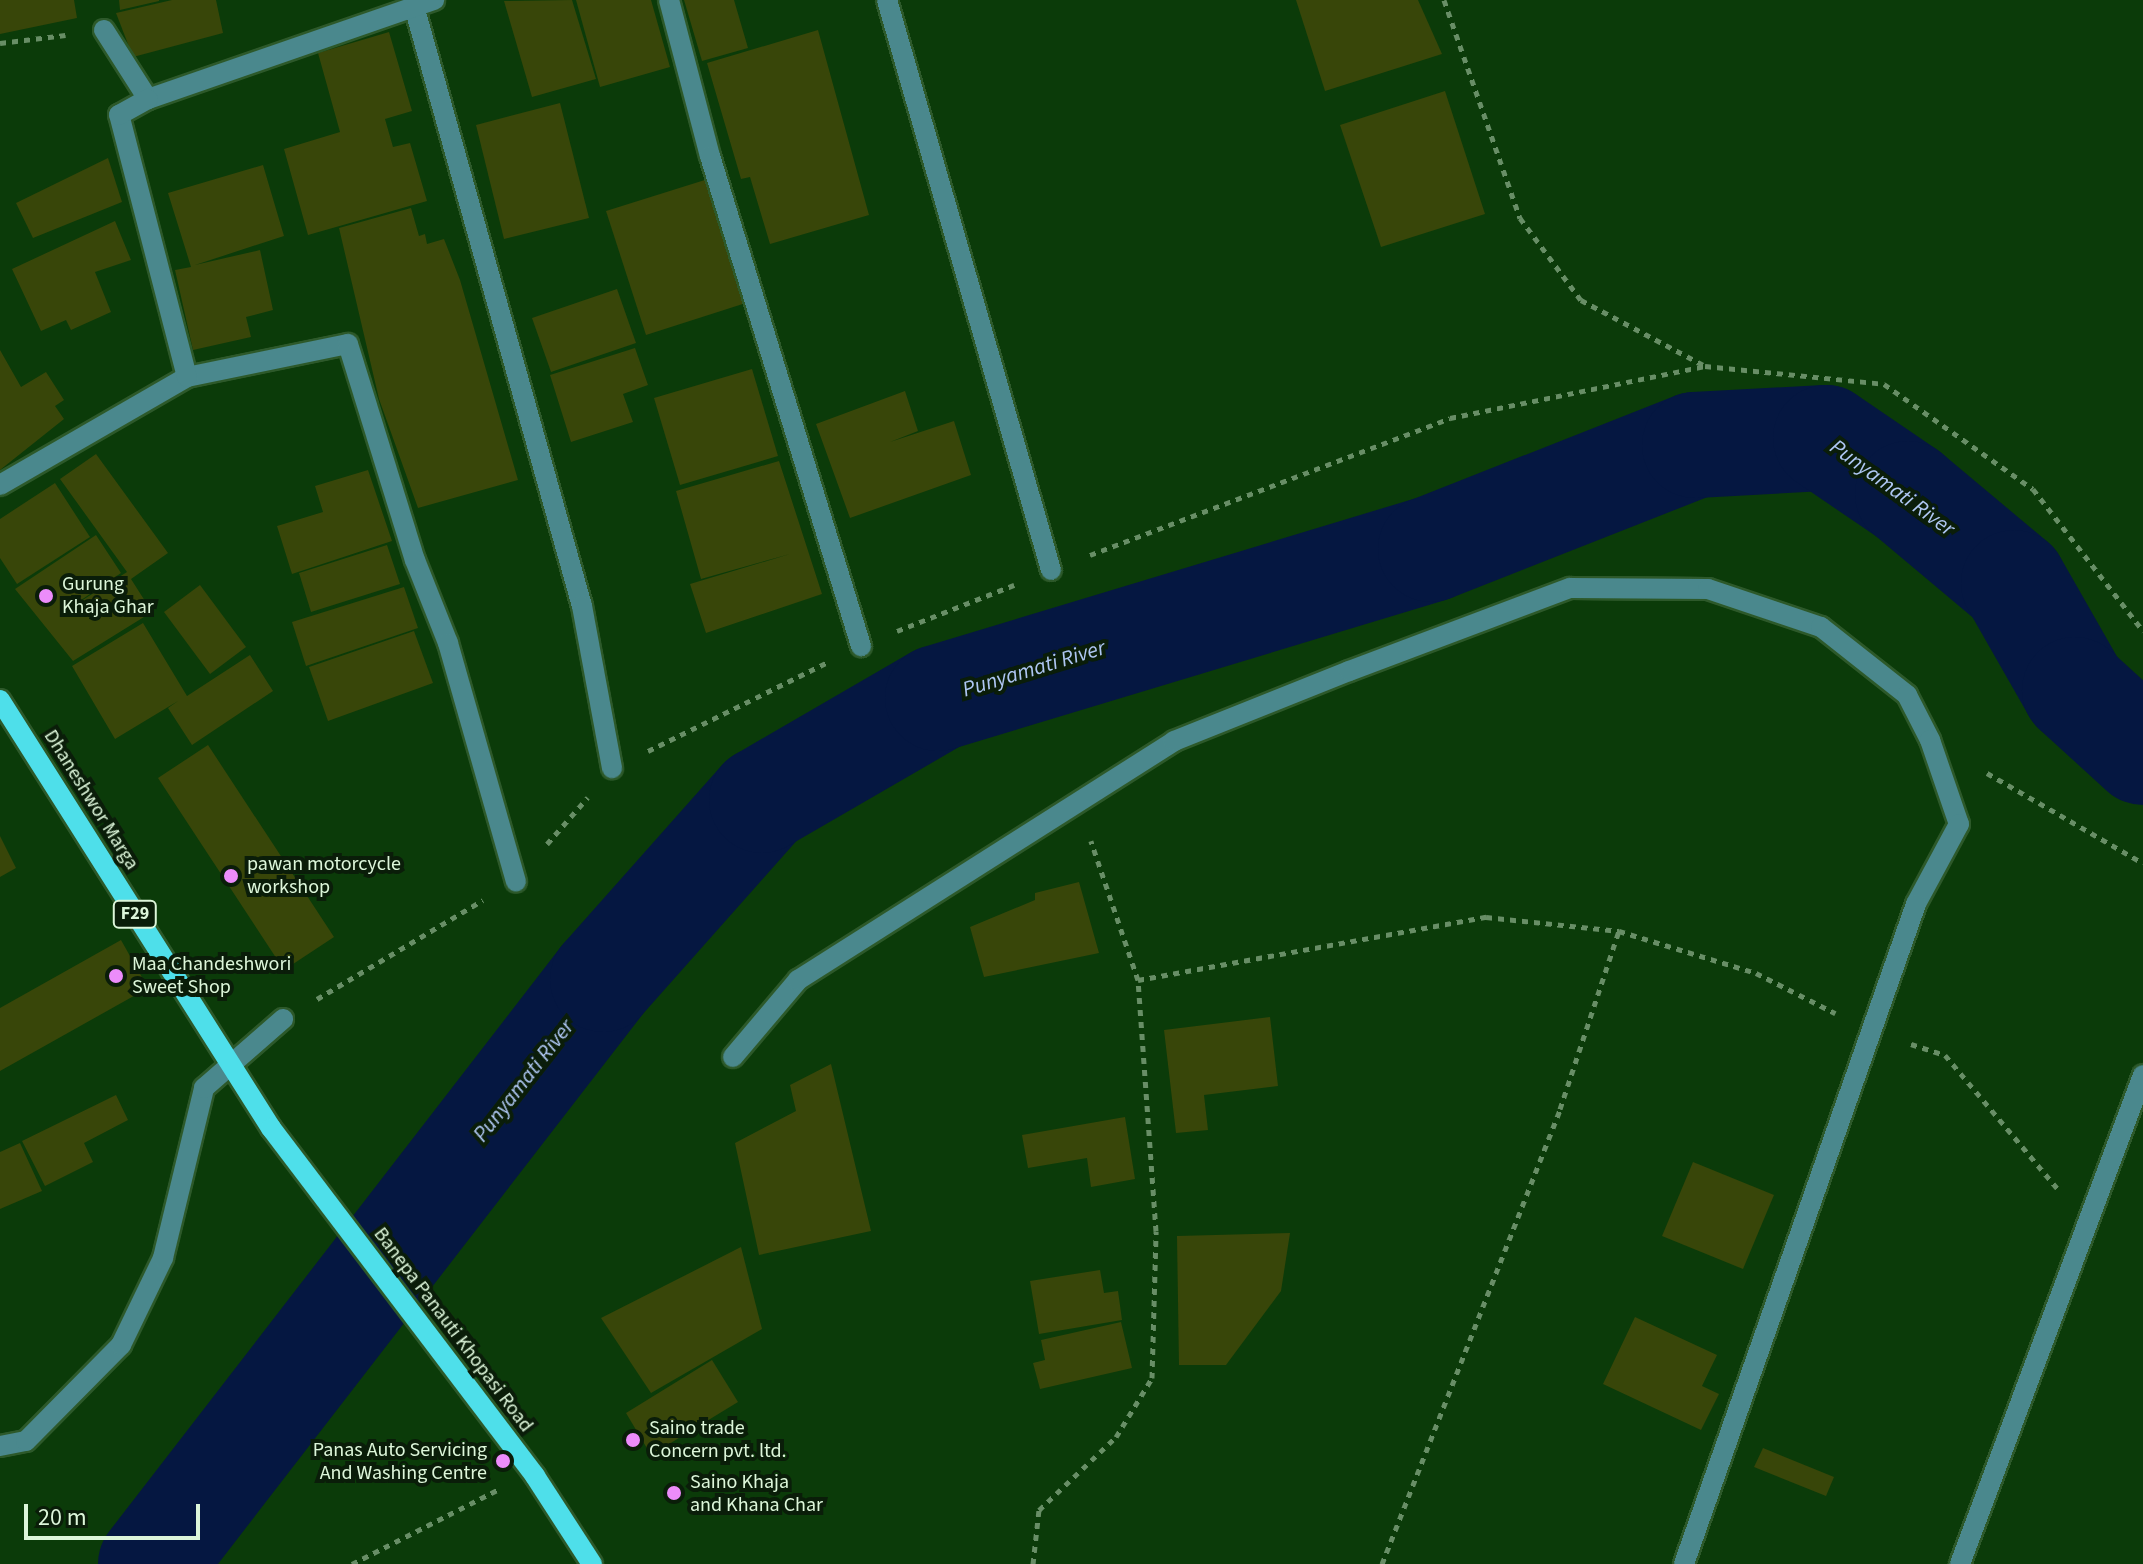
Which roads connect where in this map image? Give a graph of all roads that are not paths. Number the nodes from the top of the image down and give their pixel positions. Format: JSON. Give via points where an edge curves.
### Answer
{"nodes":[{"id":1,"x":669,"y":0,"type":"edge"},
{"id":2,"x":887,"y":0,"type":"edge"},
{"id":3,"x":424,"y":3,"type":"edge"},
{"id":4,"x":104,"y":30,"type":"dead end"},
{"id":5,"x":148,"y":99,"type":"junction"},
{"id":6,"x":187,"y":377,"type":"junction"},
{"id":7,"x":0,"y":485,"type":"edge"},
{"id":8,"x":1051,"y":570,"type":"road end"},
{"id":9,"x":861,"y":646,"type":"road end"},
{"id":10,"x":0,"y":700,"type":"edge"},
{"id":11,"x":612,"y":768,"type":"road end"},
{"id":12,"x":516,"y":881,"type":"road end"},
{"id":13,"x":283,"y":1019,"type":"road end"},
{"id":14,"x":733,"y":1057,"type":"dead end"},
{"id":15,"x":230,"y":1065,"type":"junction"},
{"id":16,"x":2143,"y":1075,"type":"edge"},
{"id":17,"x":271,"y":1128,"type":"joint"},
{"id":18,"x":0,"y":1446,"type":"edge"},
{"id":19,"x":592,"y":1564,"type":"edge"},
{"id":20,"x":1684,"y":1564,"type":"edge"},
{"id":21,"x":1960,"y":1564,"type":"edge"}],
"edges":[{"from":1,"to":9,"type":"street","via":[[710,156]]},
{"from":2,"to":8,"type":"street"},
{"from":3,"to":5,"type":"street"},
{"from":3,"to":11,"type":"street","via":[[582,606]]},
{"from":4,"to":5,"type":"street"},
{"from":5,"to":6,"type":"street","via":[[119,115]]},
{"from":6,"to":7,"type":"street"},
{"from":6,"to":12,"type":"street","via":[[348,344],[415,560],[448,643]]},
{"from":10,"to":15,"type":"main road","name":"Dhaneshwor Marga","number":"F29"},
{"from":13,"to":15,"type":"street"},
{"from":14,"to":20,"type":"street","via":[[798,980],[1174,741],[1570,588],[1708,589],[1821,627],[1907,695],[1930,740],[1959,824],[1916,904]]},
{"from":15,"to":17,"type":"main road","name":"Dhaneshwor Marga","number":"F29"},
{"from":15,"to":18,"type":"street","via":[[204,1088],[163,1258],[121,1345],[26,1441]]},
{"from":16,"to":21,"type":"street"},
{"from":17,"to":19,"type":"main road","name":"Banepa Panauti Khopasi Road","number":"F29","via":[[535,1476]]}]}
